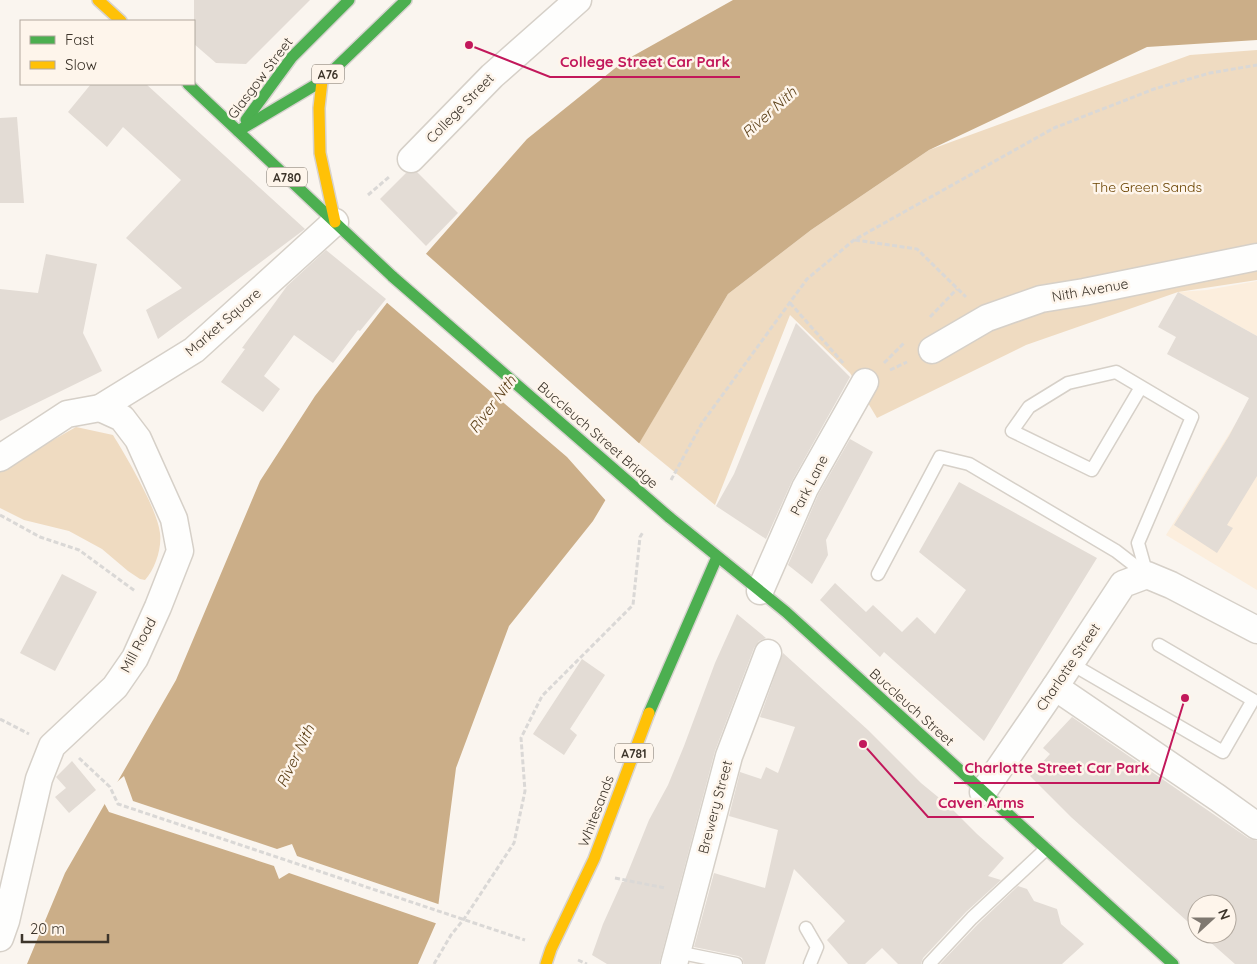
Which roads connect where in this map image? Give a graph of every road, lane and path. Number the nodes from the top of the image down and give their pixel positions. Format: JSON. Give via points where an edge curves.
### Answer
{"nodes":[{"id":1,"x":98,"y":0,"type":"edge"},
{"id":2,"x":349,"y":0,"type":"edge"},
{"id":3,"x":406,"y":0,"type":"edge"},
{"id":4,"x":578,"y":0,"type":"edge"},
{"id":5,"x":120,"y":20,"type":"edge"},
{"id":6,"x":1257,"y":65,"type":"edge"},
{"id":7,"x":322,"y":80,"type":"junction"},
{"id":8,"x":189,"y":85,"type":"edge"},
{"id":9,"x":238,"y":131,"type":"junction"},
{"id":10,"x":411,"y":159,"type":"dead end"},
{"id":11,"x":335,"y":222,"type":"junction"},
{"id":12,"x":854,"y":240,"type":"junction"},
{"id":13,"x":1257,"y":257,"type":"edge"},
{"id":14,"x":790,"y":303,"type":"junction"},
{"id":15,"x":987,"y":318,"type":"junction"},
{"id":16,"x":932,"y":350,"type":"joint"},
{"id":17,"x":864,"y":384,"type":"junction"},
{"id":18,"x":1141,"y":387,"type":"junction"},
{"id":19,"x":100,"y":408,"type":"junction"},
{"id":20,"x":688,"y":451,"type":"dead end"},
{"id":21,"x":0,"y":458,"type":"edge"},
{"id":22,"x":0,"y":515,"type":"edge"},
{"id":23,"x":670,"y":517,"type":"joint"},
{"id":24,"x":640,"y":537,"type":"dead end"},
{"id":25,"x":717,"y":557,"type":"junction"},
{"id":26,"x":878,"y":574,"type":"dead end"},
{"id":27,"x":1147,"y":575,"type":"junction"},
{"id":28,"x":760,"y":591,"type":"junction"},
{"id":29,"x":158,"y":607,"type":"junction"},
{"id":30,"x":1257,"y":630,"type":"edge"},
{"id":31,"x":1159,"y":645,"type":"dead end"},
{"id":32,"x":768,"y":653,"type":"dead end"},
{"id":33,"x":1070,"y":663,"type":"junction"},
{"id":34,"x":1055,"y":687,"type":"junction"},
{"id":35,"x":52,"y":746,"type":"junction"},
{"id":36,"x":982,"y":792,"type":"junction"},
{"id":37,"x":1257,"y":826,"type":"edge"},
{"id":38,"x":1046,"y":849,"type":"junction"},
{"id":39,"x":587,"y":873,"type":"junction"},
{"id":40,"x":693,"y":893,"type":"junction"},
{"id":41,"x":464,"y":919,"type":"junction"},
{"id":42,"x":806,"y":928,"type":"dead end"},
{"id":43,"x":0,"y":938,"type":"edge"},
{"id":44,"x":551,"y":949,"type":"junction"},
{"id":45,"x":676,"y":958,"type":"edge"},
{"id":46,"x":434,"y":964,"type":"edge"},
{"id":47,"x":538,"y":964,"type":"edge"},
{"id":48,"x":546,"y":964,"type":"edge"},
{"id":49,"x":736,"y":964,"type":"edge"},
{"id":50,"x":810,"y":964,"type":"edge"},
{"id":51,"x":929,"y":964,"type":"edge"},
{"id":52,"x":1173,"y":964,"type":"edge"}],
"edges":[{"from":1,"to":5,"type":"main road"},
{"from":2,"to":9,"type":"main road","name":"Glasgow Street","number":"A76","via":[[292,57]]},
{"from":3,"to":7,"type":"main road","name":"Glasgow Street","number":"A76"},
{"from":4,"to":10,"type":"street","name":"College Street","via":[[492,76]]},
{"from":6,"to":12,"type":"path","via":[[1210,73],[1154,89],[1054,128]]},
{"from":7,"to":9,"type":"main road","name":"Glasgow Street","number":"A76"},
{"from":7,"to":11,"type":"main road","via":[[320,153]]},
{"from":8,"to":9,"type":"main road","number":"A780"},
{"from":9,"to":11,"type":"main road","number":"A780"},
{"from":11,"to":19,"type":"street","name":"Market Square","via":[[194,350]]},
{"from":11,"to":23,"type":"main road","name":"Buccleuch Street Bridge","number":"A780","bridge":true,"via":[[393,277]]},
{"from":12,"to":14,"type":"path","via":[[807,279]]},
{"from":12,"to":15,"type":"path","via":[[917,249]]},
{"from":13,"to":15,"type":"street","name":"Nith Avenue","via":[[1041,299]]},
{"from":14,"to":17,"type":"path"},
{"from":14,"to":20,"type":"path","via":[[702,423]]},
{"from":15,"to":16,"type":"street","name":"Nith Avenue"},
{"from":16,"to":17,"type":"path"},
{"from":17,"to":28,"type":"street","name":"Park Lane","via":[[805,488]]},
{"from":18,"to":18,"type":"lane","via":[[1116,372],[1068,383],[1029,407],[1012,430],[1092,470]]},
{"from":18,"to":27,"type":"lane","via":[[1192,417],[1138,543]]},
{"from":19,"to":21,"type":"street","via":[[67,414]]},
{"from":19,"to":29,"type":"street","name":"Mill Road","via":[[122,418],[138,439],[174,519],[180,551]]},
{"from":22,"to":29,"type":"path","via":[[40,537],[79,550]]},
{"from":23,"to":25,"type":"main road","name":"Buccleuch Street","number":"A780"},
{"from":24,"to":41,"type":"path","via":[[633,605],[542,696],[521,738],[526,791],[514,843]]},
{"from":25,"to":28,"type":"main road","name":"Buccleuch Street","number":"A780"},
{"from":25,"to":39,"type":"main road","name":"Whitesands","number":"A781","via":[[652,706]]},
{"from":26,"to":27,"type":"lane","via":[[940,457],[969,464],[1116,551]]},
{"from":27,"to":30,"type":"street"},
{"from":27,"to":33,"type":"street","name":"Charlotte Street","via":[[1123,584]]},
{"from":28,"to":36,"type":"main road","name":"Buccleuch Street","number":"A780"},
{"from":29,"to":35,"type":"street","name":"Mill Road","via":[[134,658],[115,687]]},
{"from":31,"to":33,"type":"lane","via":[[1254,700],[1223,752]]},
{"from":32,"to":40,"type":"street","name":"Brewery Street","via":[[729,756]]},
{"from":33,"to":34,"type":"street","name":"Charlotte Street"},
{"from":34,"to":36,"type":"street","name":"Charlotte Street"},
{"from":34,"to":37,"type":"street"},
{"from":35,"to":41,"type":"path","via":[[74,753],[110,787],[118,804]]},
{"from":35,"to":43,"type":"street","name":"Mill Road","via":[[39,779]]},
{"from":36,"to":38,"type":"main road","name":"Buccleuch Street","number":"A780"},
{"from":38,"to":51,"type":"lane","via":[[972,918]]},
{"from":38,"to":52,"type":"main road","name":"Buccleuch Street","number":"A780"},
{"from":39,"to":40,"type":"path"},
{"from":39,"to":44,"type":"main road","name":"Whitesands","number":"A781"},
{"from":40,"to":45,"type":"street","name":"Brewery Street"},
{"from":41,"to":46,"type":"path"},
{"from":42,"to":50,"type":"lane","via":[[817,947]]},
{"from":44,"to":47,"type":"lane"},
{"from":44,"to":48,"type":"main road","name":"Whitesands","number":"A781"},
{"from":45,"to":49,"type":"lane"}]}
